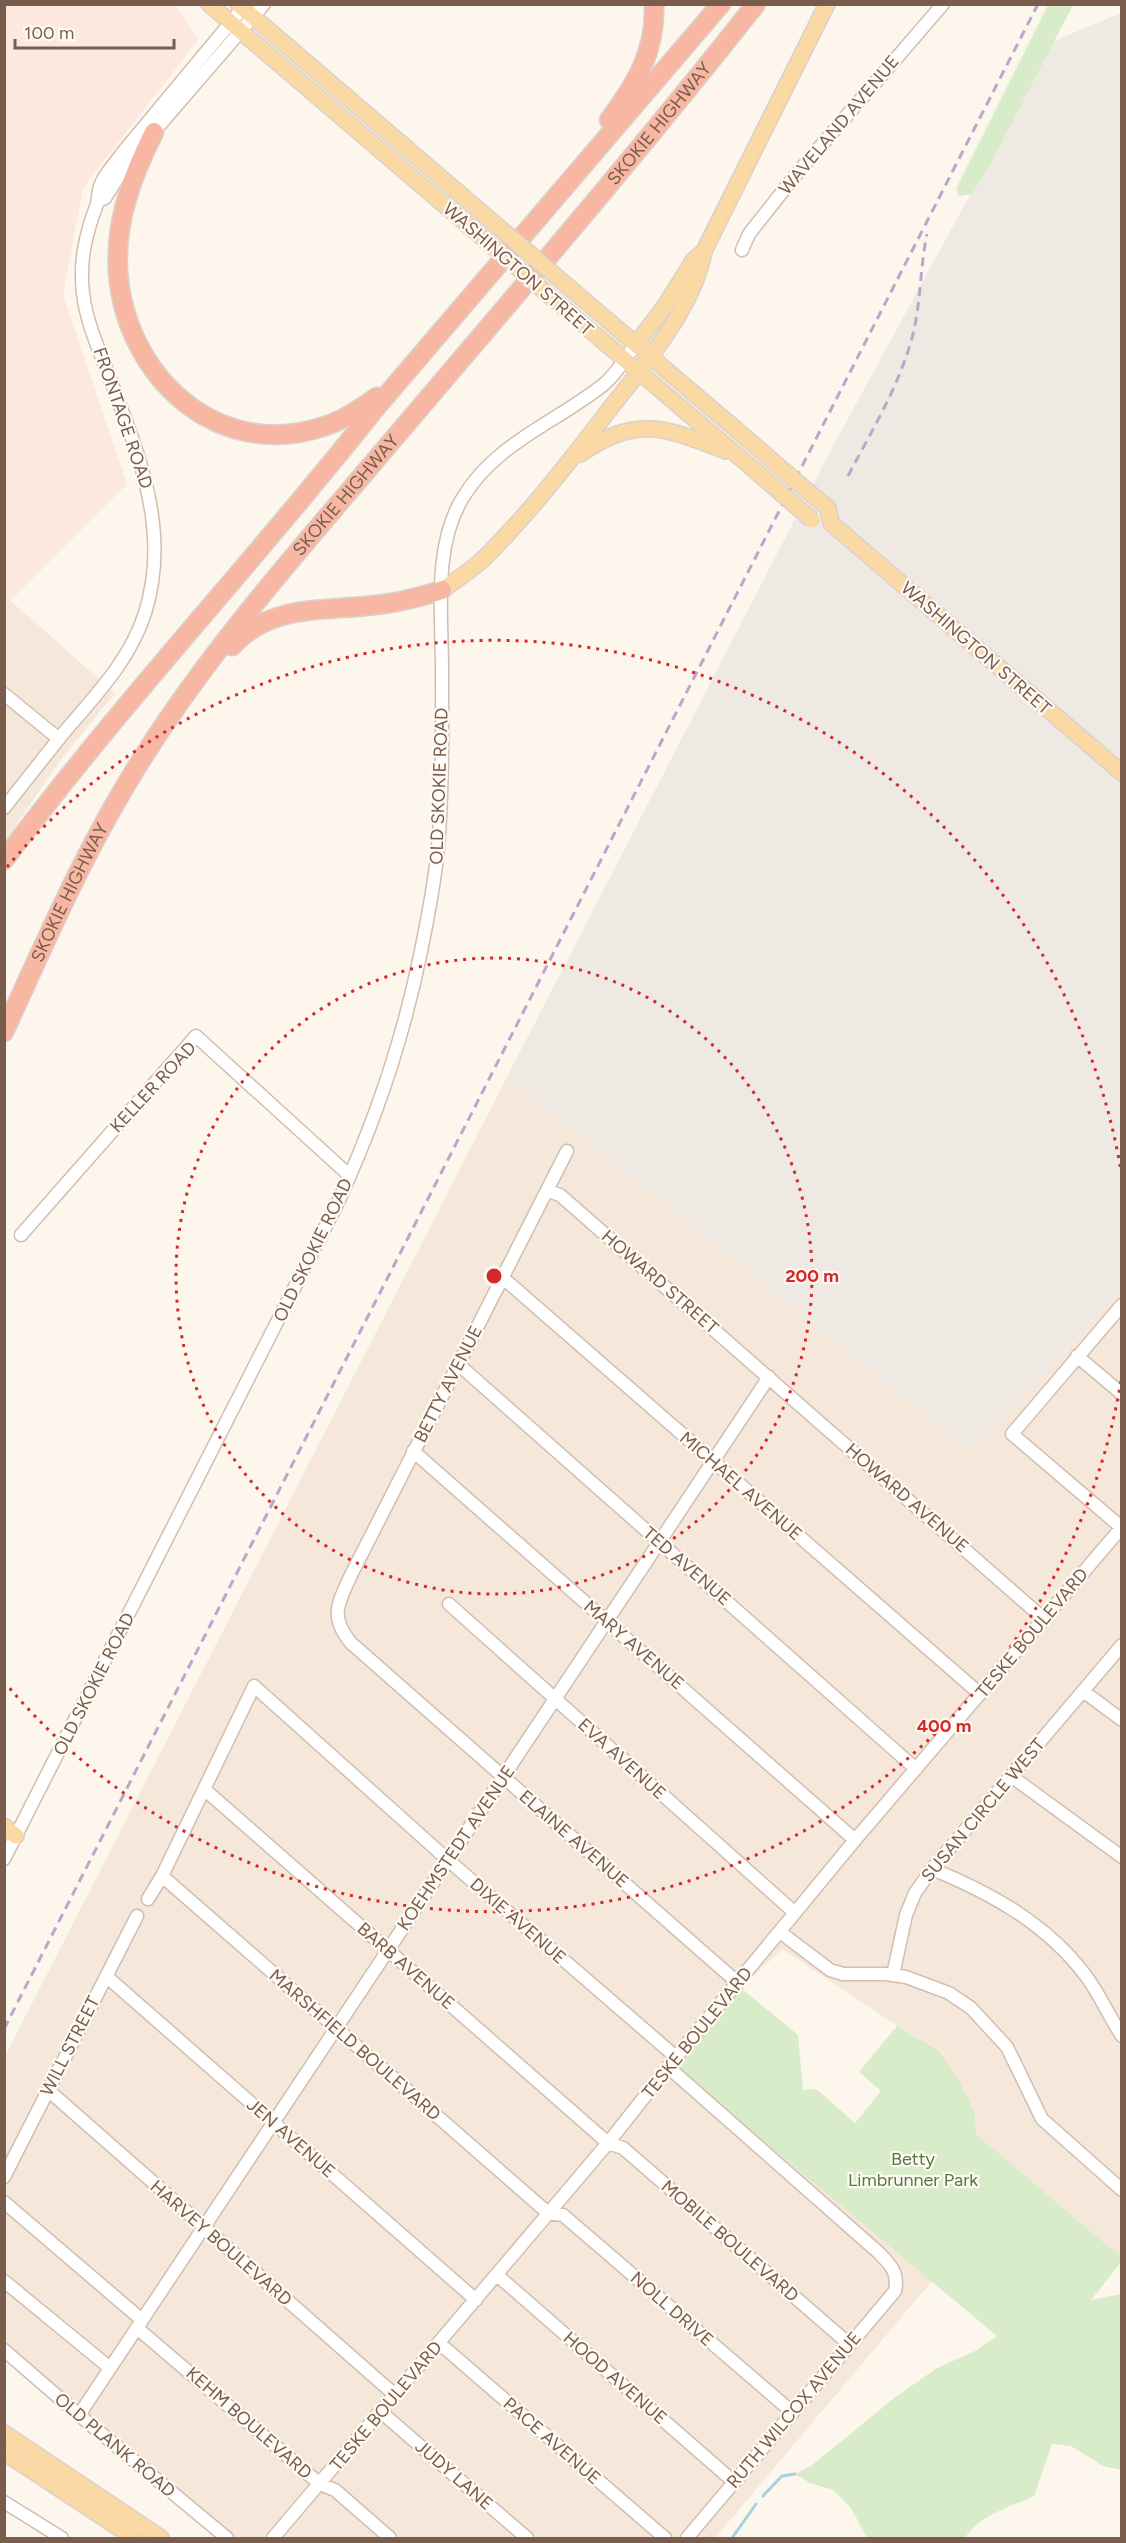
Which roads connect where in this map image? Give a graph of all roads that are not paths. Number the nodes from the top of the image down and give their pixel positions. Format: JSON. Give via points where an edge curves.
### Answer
{"nodes":[{"id":1,"x":209,"y":4,"type":"edge"},
{"id":2,"x":264,"y":4,"type":"edge"},
{"id":3,"x":654,"y":4,"type":"edge"},
{"id":4,"x":721,"y":4,"type":"edge"},
{"id":5,"x":756,"y":4,"type":"edge"},
{"id":6,"x":827,"y":4,"type":"edge"},
{"id":7,"x":944,"y":4,"type":"edge"},
{"id":8,"x":245,"y":9,"type":"edge"},
{"id":9,"x":236,"y":27,"type":"junction"},
{"id":10,"x":154,"y":132,"type":"junction"},
{"id":11,"x":98,"y":201,"type":"junction"},
{"id":12,"x":524,"y":234,"type":"junction"},
{"id":13,"x":742,"y":250,"type":"dead end"},
{"id":14,"x":704,"y":251,"type":"junction"},
{"id":15,"x":636,"y":344,"type":"junction"},
{"id":16,"x":650,"y":356,"type":"junction"},
{"id":17,"x":418,"y":359,"type":"junction"},
{"id":18,"x":624,"y":359,"type":"junction"},
{"id":19,"x":638,"y":371,"type":"junction"},
{"id":20,"x":737,"y":456,"type":"junction"},
{"id":21,"x":570,"y":461,"type":"junction"},
{"id":22,"x":831,"y":523,"type":"junction"},
{"id":23,"x":442,"y":590,"type":"junction"},
{"id":24,"x":4,"y":694,"type":"edge"},
{"id":25,"x":59,"y":738,"type":"junction"},
{"id":26,"x":146,"y":752,"type":"junction"},
{"id":27,"x":1122,"y":773,"type":"edge"},
{"id":28,"x":4,"y":808,"type":"edge"},
{"id":29,"x":4,"y":860,"type":"edge"},
{"id":30,"x":4,"y":1032,"type":"edge"},
{"id":31,"x":567,"y":1151,"type":"dead end"},
{"id":32,"x":350,"y":1176,"type":"junction"},
{"id":33,"x":548,"y":1191,"type":"junction"},
{"id":34,"x":21,"y":1235,"type":"dead end"},
{"id":35,"x":502,"y":1277,"type":"junction"},
{"id":36,"x":1122,"y":1305,"type":"edge"},
{"id":37,"x":1077,"y":1356,"type":"junction"},
{"id":38,"x":458,"y":1364,"type":"junction"},
{"id":39,"x":769,"y":1377,"type":"junction"},
{"id":40,"x":1122,"y":1394,"type":"edge"},
{"id":41,"x":413,"y":1451,"type":"junction"},
{"id":42,"x":713,"y":1461,"type":"junction"},
{"id":43,"x":1121,"y":1527,"type":"edge"},
{"id":44,"x":659,"y":1542,"type":"junction"},
{"id":45,"x":449,"y":1604,"type":"dead end"},
{"id":46,"x":338,"y":1619,"type":"joint"},
{"id":47,"x":1044,"y":1619,"type":"junction"},
{"id":48,"x":606,"y":1621,"type":"junction"},
{"id":49,"x":1122,"y":1645,"type":"edge"},
{"id":50,"x":1083,"y":1691,"type":"junction"},
{"id":51,"x":980,"y":1695,"type":"junction"},
{"id":52,"x":555,"y":1699,"type":"junction"},
{"id":53,"x":1122,"y":1720,"type":"edge"},
{"id":54,"x":916,"y":1769,"type":"junction"},
{"id":55,"x":1011,"y":1776,"type":"junction"},
{"id":56,"x":503,"y":1777,"type":"junction"},
{"id":57,"x":204,"y":1789,"type":"junction"},
{"id":58,"x":10,"y":1831,"type":"edge"},
{"id":59,"x":855,"y":1840,"type":"junction"},
{"id":60,"x":1122,"y":1857,"type":"edge"},
{"id":61,"x":4,"y":1859,"type":"edge"},
{"id":62,"x":448,"y":1860,"type":"junction"},
{"id":63,"x":932,"y":1869,"type":"junction"},
{"id":64,"x":162,"y":1876,"type":"junction"},
{"id":65,"x":148,"y":1899,"type":"dead end"},
{"id":66,"x":795,"y":1913,"type":"junction"},
{"id":67,"x":137,"y":1916,"type":"dead end"},
{"id":68,"x":780,"y":1932,"type":"junction"},
{"id":69,"x":388,"y":1950,"type":"junction"},
{"id":70,"x":893,"y":1975,"type":"junction"},
{"id":71,"x":106,"y":1976,"type":"junction"},
{"id":72,"x":738,"y":1983,"type":"junction"},
{"id":73,"x":336,"y":2028,"type":"junction"},
{"id":74,"x":1122,"y":2036,"type":"edge"},
{"id":75,"x":672,"y":2062,"type":"junction"},
{"id":76,"x":48,"y":2090,"type":"junction"},
{"id":77,"x":273,"y":2123,"type":"junction"},
{"id":78,"x":608,"y":2143,"type":"junction"},
{"id":79,"x":4,"y":2177,"type":"edge"},
{"id":80,"x":1122,"y":2190,"type":"edge"},
{"id":81,"x":4,"y":2202,"type":"edge"},
{"id":82,"x":548,"y":2213,"type":"junction"},
{"id":83,"x":204,"y":2227,"type":"junction"},
{"id":84,"x":497,"y":2275,"type":"junction"},
{"id":85,"x":897,"y":2279,"type":"joint"},
{"id":86,"x":4,"y":2281,"type":"edge"},
{"id":87,"x":476,"y":2300,"type":"junction"},
{"id":88,"x":140,"y":2324,"type":"junction"},
{"id":89,"x":439,"y":2343,"type":"junction"},
{"id":90,"x":849,"y":2344,"type":"junction"},
{"id":91,"x":4,"y":2350,"type":"edge"},
{"id":92,"x":110,"y":2368,"type":"junction"},
{"id":93,"x":395,"y":2395,"type":"junction"},
{"id":94,"x":381,"y":2412,"type":"junction"},
{"id":95,"x":792,"y":2412,"type":"junction"},
{"id":96,"x":79,"y":2415,"type":"junction"},
{"id":97,"x":4,"y":2433,"type":"edge"},
{"id":98,"x":4,"y":2452,"type":"edge"},
{"id":99,"x":734,"y":2482,"type":"junction"},
{"id":100,"x":320,"y":2484,"type":"junction"},
{"id":101,"x":4,"y":2502,"type":"edge"},
{"id":102,"x":62,"y":2538,"type":"edge"},
{"id":103,"x":134,"y":2538,"type":"edge"},
{"id":104,"x":161,"y":2538,"type":"edge"},
{"id":105,"x":227,"y":2538,"type":"edge"},
{"id":106,"x":273,"y":2538,"type":"edge"},
{"id":107,"x":390,"y":2538,"type":"edge"},
{"id":108,"x":527,"y":2538,"type":"edge"},
{"id":109,"x":665,"y":2538,"type":"edge"},
{"id":110,"x":687,"y":2538,"type":"edge"}],
"edges":[{"from":1,"to":9,"type":"main road","name":"WASHINGTON STREET"},
{"from":2,"to":8,"type":"street","name":"FRONTAGE ROAD"},
{"from":3,"to":12,"type":"highway","via":[[652,37],[639,77]]},
{"from":4,"to":12,"type":"highway","name":"SKOKIE HIGHWAY"},
{"from":5,"to":26,"type":"highway","name":"SKOKIE HIGHWAY","via":[[666,117],[287,565],[205,667]]},
{"from":6,"to":14,"type":"main road"},
{"from":7,"to":13,"type":"street","name":"WAVELAND AVENUE","via":[[794,177],[749,234]]},
{"from":8,"to":9,"type":"street","name":"FRONTAGE ROAD"},
{"from":8,"to":15,"type":"main road","name":"WASHINGTON STREET","bridge":true},
{"from":9,"to":10,"type":"street","name":"FRONTAGE ROAD"},
{"from":9,"to":11,"type":"street","name":"FRONTAGE ROAD","via":[[108,172]]},
{"from":9,"to":18,"type":"main road","name":"WASHINGTON STREET","bridge":true},
{"from":10,"to":11,"type":"street","name":"FRONTAGE ROAD","via":[[126,164],[105,198]]},
{"from":10,"to":17,"type":"highway","via":[[126,199],[118,242],[118,270],[131,330],[144,358],[172,394],[203,416],[233,428],[272,434],[299,433],[326,426],[357,411]]},
{"from":11,"to":25,"type":"street","name":"FRONTAGE ROAD","via":[[86,234],[82,291],[88,321],[149,489],[154,535],[152,578],[145,612],[124,657]]},
{"from":12,"to":17,"type":"highway","name":"SKOKIE HIGHWAY"},
{"from":14,"to":15,"type":"main road"},
{"from":14,"to":16,"type":"main road","via":[[701,267],[677,315]]},
{"from":15,"to":16,"type":"main road","name":"WASHINGTON STREET"},
{"from":15,"to":18,"type":"street","name":"OLD SKOKIE ROAD"},
{"from":16,"to":19,"type":"main road"},
{"from":16,"to":22,"type":"main road","name":"WASHINGTON STREET","bridge":true,"via":[[828,508]]},
{"from":17,"to":29,"type":"highway","name":"SKOKIE HIGHWAY"},
{"from":18,"to":19,"type":"main road","name":"WASHINGTON STREET"},
{"from":18,"to":23,"type":"street","name":"OLD SKOKIE ROAD","via":[[604,384],[501,453],[473,482],[449,526]]},
{"from":19,"to":20,"type":"main road","name":"WASHINGTON STREET"},
{"from":19,"to":21,"type":"main road"},
{"from":20,"to":21,"type":"main road","via":[[683,434],[649,428],[609,437]]},
{"from":20,"to":22,"type":"main road","name":"WASHINGTON STREET","bridge":true,"via":[[818,525]]},
{"from":21,"to":23,"type":"main road","via":[[495,547]]},
{"from":22,"to":27,"type":"main road","name":"WASHINGTON STREET"},
{"from":23,"to":26,"type":"highway","via":[[380,605],[307,610],[266,622],[234,643],[169,732]]},
{"from":23,"to":32,"type":"street","name":"OLD SKOKIE ROAD","via":[[441,813],[433,889],[395,1059]]},
{"from":24,"to":25,"type":"street"},
{"from":25,"to":28,"type":"street","name":"FRONTAGE ROAD"},
{"from":26,"to":30,"type":"highway","name":"SKOKIE HIGHWAY","via":[[78,872]]},
{"from":31,"to":33,"type":"street","name":"BETTY AVENUE"},
{"from":32,"to":34,"type":"street","name":"KELLER ROAD","via":[[196,1036]]},
{"from":32,"to":58,"type":"street","name":"OLD SKOKIE ROAD"},
{"from":33,"to":35,"type":"street","name":"BETTY AVENUE"},
{"from":33,"to":39,"type":"street","name":"HOWARD STREET","via":[[560,1195]]},
{"from":35,"to":38,"type":"street","name":"BETTY AVENUE"},
{"from":35,"to":42,"type":"street","name":"MICHAEL AVENUE"},
{"from":36,"to":37,"type":"street"},
{"from":37,"to":40,"type":"street"},
{"from":37,"to":43,"type":"street","via":[[1012,1434]]},
{"from":38,"to":41,"type":"street","name":"BETTY AVENUE"},
{"from":38,"to":44,"type":"street","name":"TED AVENUE"},
{"from":39,"to":42,"type":"street","name":"KOEHMSTEDT AVENUE"},
{"from":39,"to":47,"type":"street","name":"HOWARD AVENUE"},
{"from":41,"to":46,"type":"street","name":"BETTY AVENUE","via":[[351,1575]]},
{"from":41,"to":48,"type":"street","name":"MARY AVENUE"},
{"from":42,"to":44,"type":"street","name":"KOEHMSTEDT AVENUE"},
{"from":42,"to":51,"type":"street","name":"MICHAEL AVENUE"},
{"from":43,"to":47,"type":"street","name":"TESKE BOULEVARD"},
{"from":44,"to":48,"type":"street","name":"KOEHMSTEDT AVENUE"},
{"from":44,"to":54,"type":"street","name":"TED AVENUE"},
{"from":45,"to":52,"type":"street","name":"EVA AVENUE"},
{"from":46,"to":56,"type":"street","name":"ELAINE AVENUE","via":[[339,1628],[351,1643]]},
{"from":47,"to":51,"type":"street","name":"TESKE BOULEVARD"},
{"from":48,"to":52,"type":"street","name":"KOEHMSTEDT AVENUE"},
{"from":48,"to":59,"type":"street","name":"MARY AVENUE"},
{"from":49,"to":50,"type":"street","name":"SUSAN CIRCLE WEST"},
{"from":50,"to":53,"type":"street"},
{"from":50,"to":55,"type":"street","name":"SUSAN CIRCLE WEST"},
{"from":51,"to":54,"type":"street","name":"TESKE BOULEVARD"},
{"from":52,"to":56,"type":"street","name":"KOEHMSTEDT AVENUE"},
{"from":52,"to":66,"type":"street","name":"EVA AVENUE"},
{"from":54,"to":59,"type":"street","name":"TESKE BOULEVARD"},
{"from":55,"to":60,"type":"street"},
{"from":55,"to":63,"type":"street","name":"SUSAN CIRCLE WEST"},
{"from":56,"to":62,"type":"street","name":"KOEHMSTEDT AVENUE"},
{"from":56,"to":72,"type":"street","name":"ELAINE AVENUE"},
{"from":57,"to":62,"type":"street","name":"DIXIE AVENUE","via":[[254,1686]]},
{"from":57,"to":64,"type":"street"},
{"from":57,"to":69,"type":"street","name":"BARB AVENUE"},
{"from":58,"to":61,"type":"street","name":"OLD SKOKIE ROAD"},
{"from":59,"to":66,"type":"street","name":"TESKE BOULEVARD"},
{"from":62,"to":69,"type":"street","name":"KOEHMSTEDT AVENUE"},
{"from":62,"to":75,"type":"street","name":"DIXIE AVENUE"},
{"from":63,"to":70,"type":"street","name":"SUSAN CIRCLE WEST","via":[[906,1915]]},
{"from":63,"to":74,"type":"street","via":[[991,1896],[1042,1930],[1086,1977]]},
{"from":64,"to":65,"type":"street"},
{"from":64,"to":73,"type":"street","name":"MARSHFIELD BOULEVARD"},
{"from":66,"to":68,"type":"street","name":"TESKE BOULEVARD"},
{"from":67,"to":71,"type":"street","name":"WILL STREET"},
{"from":68,"to":70,"type":"street","via":[[830,1970]]},
{"from":68,"to":72,"type":"street","name":"TESKE BOULEVARD"},
{"from":69,"to":73,"type":"street","name":"KOEHMSTEDT AVENUE"},
{"from":69,"to":78,"type":"street","name":"BARB AVENUE"},
{"from":70,"to":80,"type":"street","via":[[949,1993],[978,2014],[1007,2047],[1042,2119]]},
{"from":71,"to":76,"type":"street","name":"WILL STREET"},
{"from":71,"to":77,"type":"street","name":"JEN AVENUE"},
{"from":72,"to":75,"type":"street","name":"TESKE BOULEVARD"},
{"from":73,"to":77,"type":"street","name":"KOEHMSTEDT AVENUE"},
{"from":73,"to":82,"type":"street","name":"MARSHFIELD BOULEVARD"},
{"from":75,"to":78,"type":"street","name":"TESKE BOULEVARD"},
{"from":75,"to":85,"type":"street","name":"DIXIE AVENUE","via":[[878,2252],[892,2266]]},
{"from":76,"to":79,"type":"street","name":"WILL STREET"},
{"from":76,"to":83,"type":"street","name":"HARVEY BOULEVARD"},
{"from":77,"to":83,"type":"street","name":"KOEHMSTEDT AVENUE"},
{"from":77,"to":87,"type":"street","name":"JEN AVENUE"},
{"from":78,"to":82,"type":"street","name":"TESKE BOULEVARD"},
{"from":78,"to":90,"type":"street","name":"MOBILE BOULEVARD","via":[[623,2148]]},
{"from":81,"to":88,"type":"street","name":"KEHM BOULEVARD"},
{"from":82,"to":84,"type":"street","name":"TESKE BOULEVARD"},
{"from":82,"to":95,"type":"street","name":"NOLL DRIVE","via":[[562,2215]]},
{"from":83,"to":88,"type":"street","name":"KOEHMSTEDT AVENUE"},
{"from":83,"to":93,"type":"street","name":"HARVEY BOULEVARD"},
{"from":84,"to":87,"type":"street","name":"TESKE BOULEVARD"},
{"from":84,"to":99,"type":"street","name":"HOOD AVENUE"},
{"from":85,"to":90,"type":"street","name":"RUTH WILCOX AVENUE","via":[[895,2290]]},
{"from":86,"to":92,"type":"street"},
{"from":87,"to":89,"type":"street","name":"TESKE BOULEVARD"},
{"from":88,"to":92,"type":"street","name":"KOEHMSTEDT AVENUE"},
{"from":88,"to":100,"type":"street","name":"KEHM BOULEVARD"},
{"from":89,"to":93,"type":"street","name":"TESKE BOULEVARD"},
{"from":89,"to":109,"type":"street","name":"PACE AVENUE"},
{"from":90,"to":95,"type":"street","name":"RUTH WILCOX AVENUE"},
{"from":91,"to":96,"type":"street","name":"OLD PLANK ROAD"},
{"from":92,"to":96,"type":"street","name":"KOEHMSTEDT AVENUE"},
{"from":93,"to":94,"type":"street","name":"TESKE BOULEVARD"},
{"from":94,"to":100,"type":"street","name":"TESKE BOULEVARD"},
{"from":94,"to":108,"type":"street","name":"JUDY LANE"},
{"from":95,"to":99,"type":"street","name":"RUTH WILCOX AVENUE"},
{"from":96,"to":105,"type":"street","name":"OLD PLANK ROAD"},
{"from":97,"to":104,"type":"main road"},
{"from":98,"to":103,"type":"main road"},
{"from":99,"to":110,"type":"street","name":"RUTH WILCOX AVENUE"},
{"from":100,"to":106,"type":"street","name":"TESKE BOULEVARD"},
{"from":100,"to":107,"type":"street","name":"KEHM BOULEVARD","via":[[335,2490]]},
{"from":101,"to":102,"type":"street"}]}
